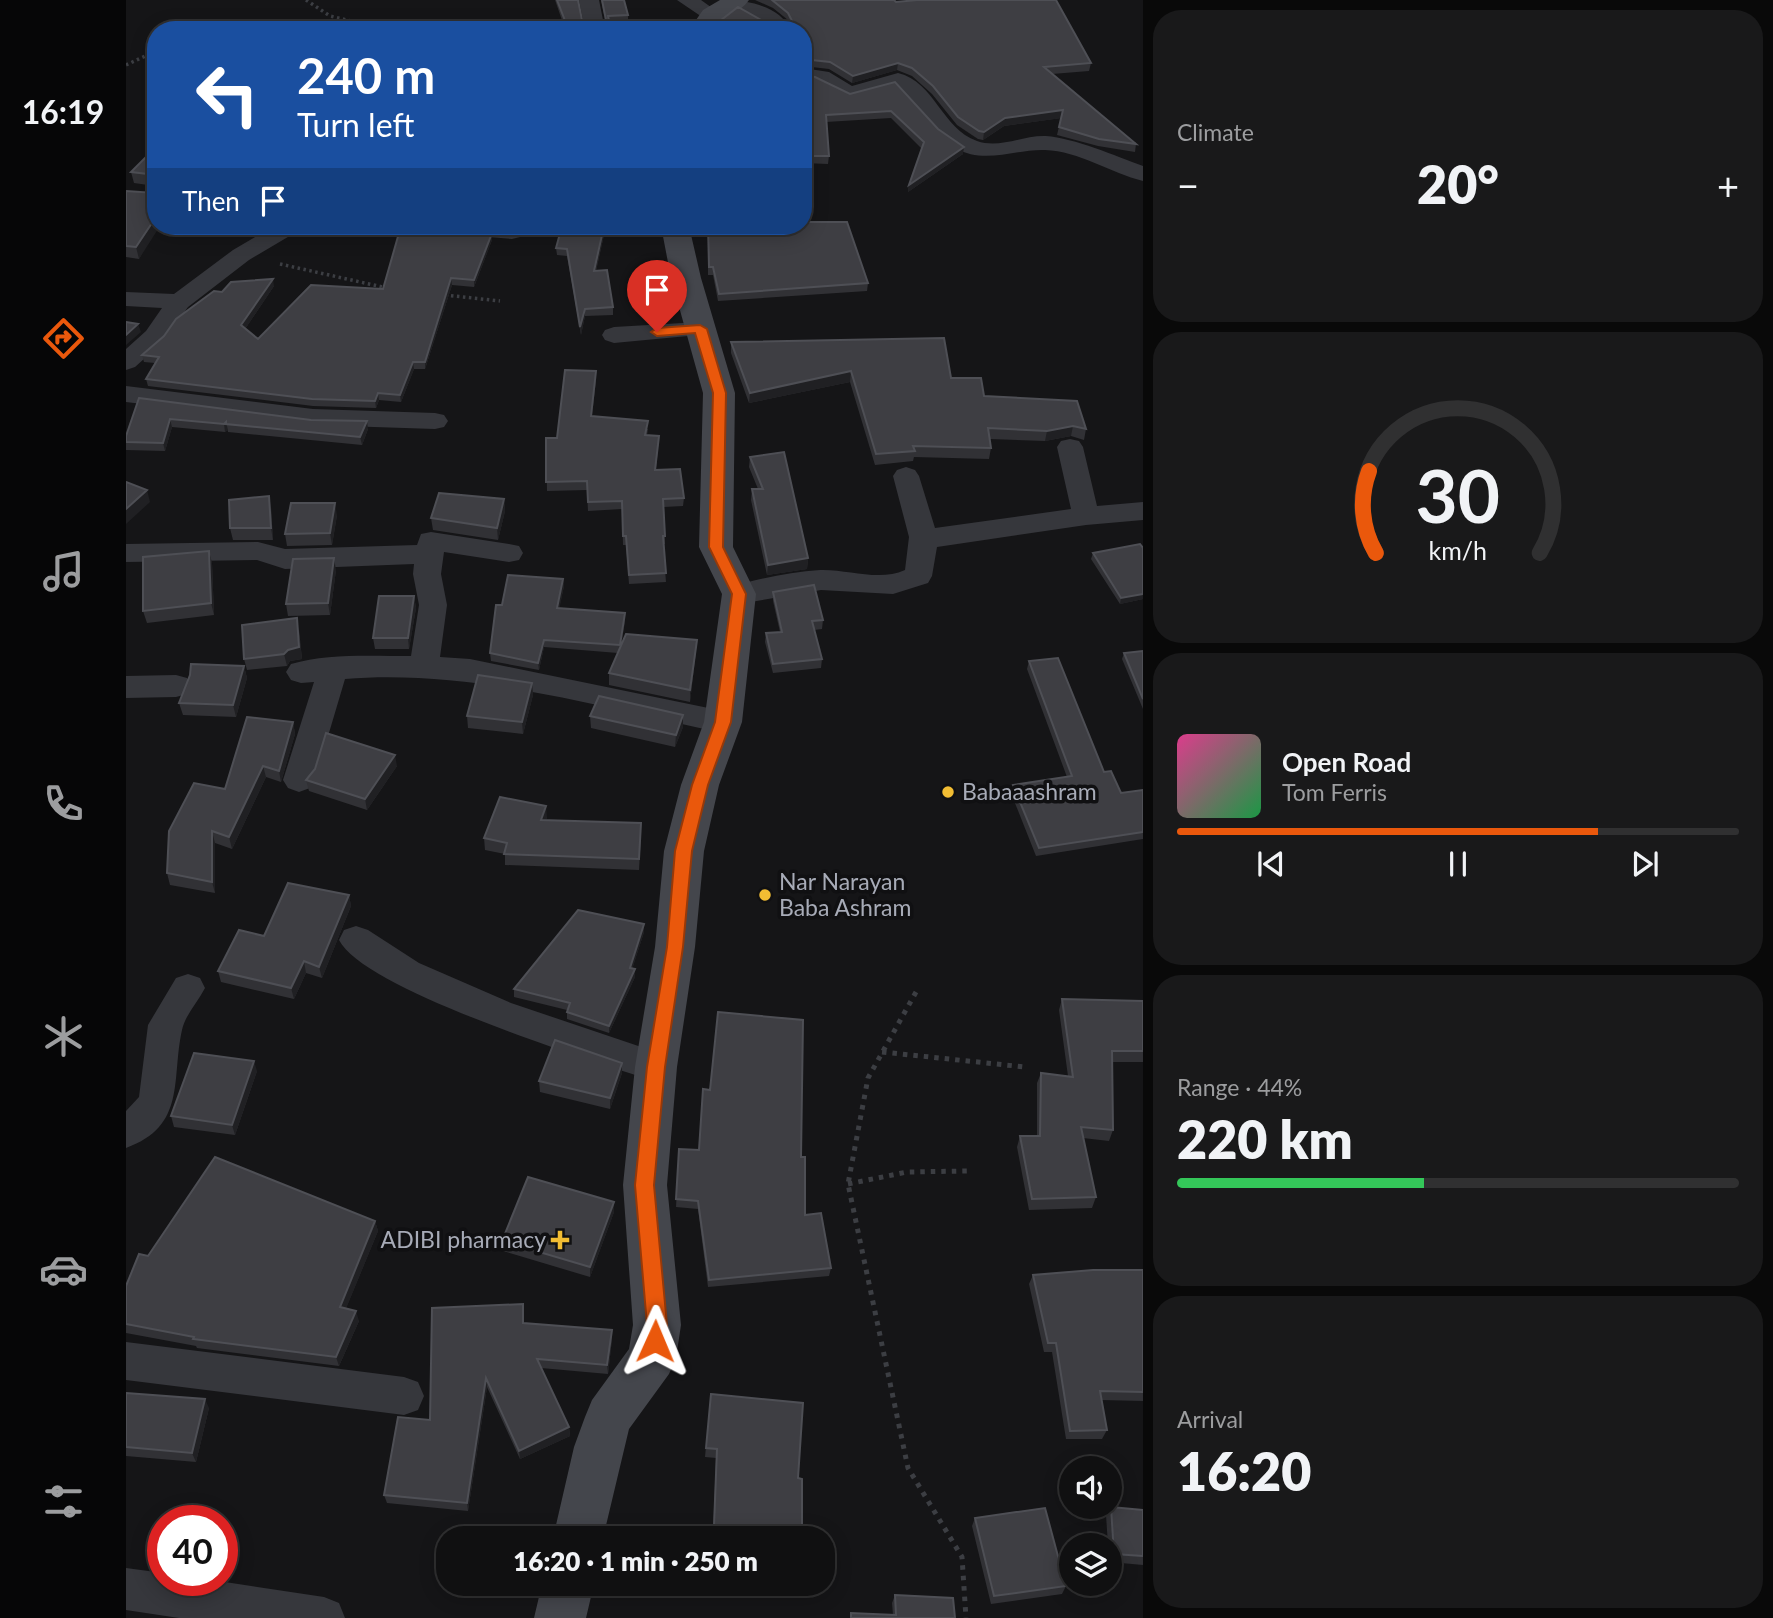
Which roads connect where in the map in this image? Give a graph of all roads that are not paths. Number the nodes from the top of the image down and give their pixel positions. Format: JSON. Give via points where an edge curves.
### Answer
{"nodes":[{"id":1,"x":589,"y":0,"type":"edge"},
{"id":2,"x":687,"y":0,"type":"edge"},
{"id":3,"x":736,"y":1,"type":"edge"},
{"id":4,"x":593,"y":21,"type":"edge"},
{"id":5,"x":706,"y":21,"type":"edge"},
{"id":6,"x":708,"y":21,"type":"edge"},
{"id":7,"x":775,"y":21,"type":"edge"},
{"id":8,"x":812,"y":76,"type":"edge"},
{"id":9,"x":1143,"y":174,"type":"edge"},
{"id":10,"x":275,"y":235,"type":"edge"},
{"id":11,"x":677,"y":235,"type":"edge"},
{"id":12,"x":126,"y":299,"type":"edge"},
{"id":13,"x":179,"y":302,"type":"junction"},
{"id":14,"x":700,"y":329,"type":"junction"},
{"id":15,"x":614,"y":335,"type":"dead end"},
{"id":16,"x":126,"y":362,"type":"edge"},
{"id":17,"x":126,"y":394,"type":"edge"},
{"id":18,"x":435,"y":421,"type":"dead end"},
{"id":19,"x":1070,"y":447,"type":"dead end"},
{"id":20,"x":906,"y":476,"type":"dead end"},
{"id":21,"x":1143,"y":511,"type":"edge"},
{"id":22,"x":1086,"y":516,"type":"junction"},
{"id":23,"x":925,"y":539,"type":"junction"},
{"id":24,"x":126,"y":553,"type":"edge"},
{"id":25,"x":509,"y":553,"type":"dead end"},
{"id":26,"x":430,"y":554,"type":"junction"},
{"id":27,"x":739,"y":594,"type":"junction"},
{"id":28,"x":424,"y":667,"type":"junction"},
{"id":29,"x":333,"y":669,"type":"junction"},
{"id":30,"x":301,"y":672,"type":"dead end"},
{"id":31,"x":176,"y":686,"type":"dead end"},
{"id":32,"x":126,"y":687,"type":"edge"},
{"id":33,"x":723,"y":722,"type":"junction"},
{"id":34,"x":299,"y":780,"type":"dead end"},
{"id":35,"x":356,"y":940,"type":"dead end"},
{"id":36,"x":188,"y":988,"type":"dead end"},
{"id":37,"x":656,"y":1067,"type":"junction"},
{"id":38,"x":126,"y":1132,"type":"edge"},
{"id":39,"x":126,"y":1361,"type":"edge"},
{"id":40,"x":404,"y":1396,"type":"dead end"},
{"id":41,"x":581,"y":1526,"type":"edge"},
{"id":42,"x":126,"y":1588,"type":"edge"},
{"id":43,"x":565,"y":1596,"type":"edge"},
{"id":44,"x":324,"y":1618,"type":"edge"},
{"id":45,"x":560,"y":1618,"type":"edge"}],
"edges":[{"from":1,"to":4,"type":"street"},
{"from":2,"to":5,"type":"street"},
{"from":3,"to":6,"type":"street"},
{"from":3,"to":7,"type":"street"},
{"from":8,"to":9,"type":"street","via":[[850,93],[898,79],[916,91],[948,132],[977,149],[1046,143]]},
{"from":10,"to":13,"type":"street"},
{"from":11,"to":14,"type":"street"},
{"from":12,"to":13,"type":"street"},
{"from":13,"to":16,"type":"street","via":[[155,336]]},
{"from":14,"to":15,"type":"street"},
{"from":14,"to":27,"type":"street","via":[[719,393],[716,547]]},
{"from":17,"to":18,"type":"street","via":[[313,417]]},
{"from":19,"to":22,"type":"street"},
{"from":20,"to":23,"type":"street"},
{"from":21,"to":22,"type":"street"},
{"from":22,"to":23,"type":"street"},
{"from":23,"to":27,"type":"street","via":[[918,576],[904,584],[873,586],[822,580]]},
{"from":24,"to":26,"type":"street","via":[[258,551],[285,559]]},
{"from":25,"to":26,"type":"street","via":[[432,541]]},
{"from":26,"to":28,"type":"street","via":[[427,574],[433,605]]},
{"from":27,"to":33,"type":"street"},
{"from":28,"to":29,"type":"street"},
{"from":28,"to":33,"type":"street","via":[[470,670]]},
{"from":29,"to":30,"type":"street"},
{"from":29,"to":34,"type":"street"},
{"from":31,"to":32,"type":"street"},
{"from":33,"to":37,"type":"street","via":[[700,785],[684,851]]},
{"from":35,"to":37,"type":"street","via":[[407,973],[500,1014]]},
{"from":36,"to":38,"type":"street","via":[[164,1029],[160,1094],[138,1124]]},
{"from":37,"to":41,"type":"street","via":[[645,1185],[655,1341],[652,1358],[609,1417]]},
{"from":39,"to":40,"type":"street"},
{"from":42,"to":44,"type":"street"},
{"from":43,"to":45,"type":"street"}]}
